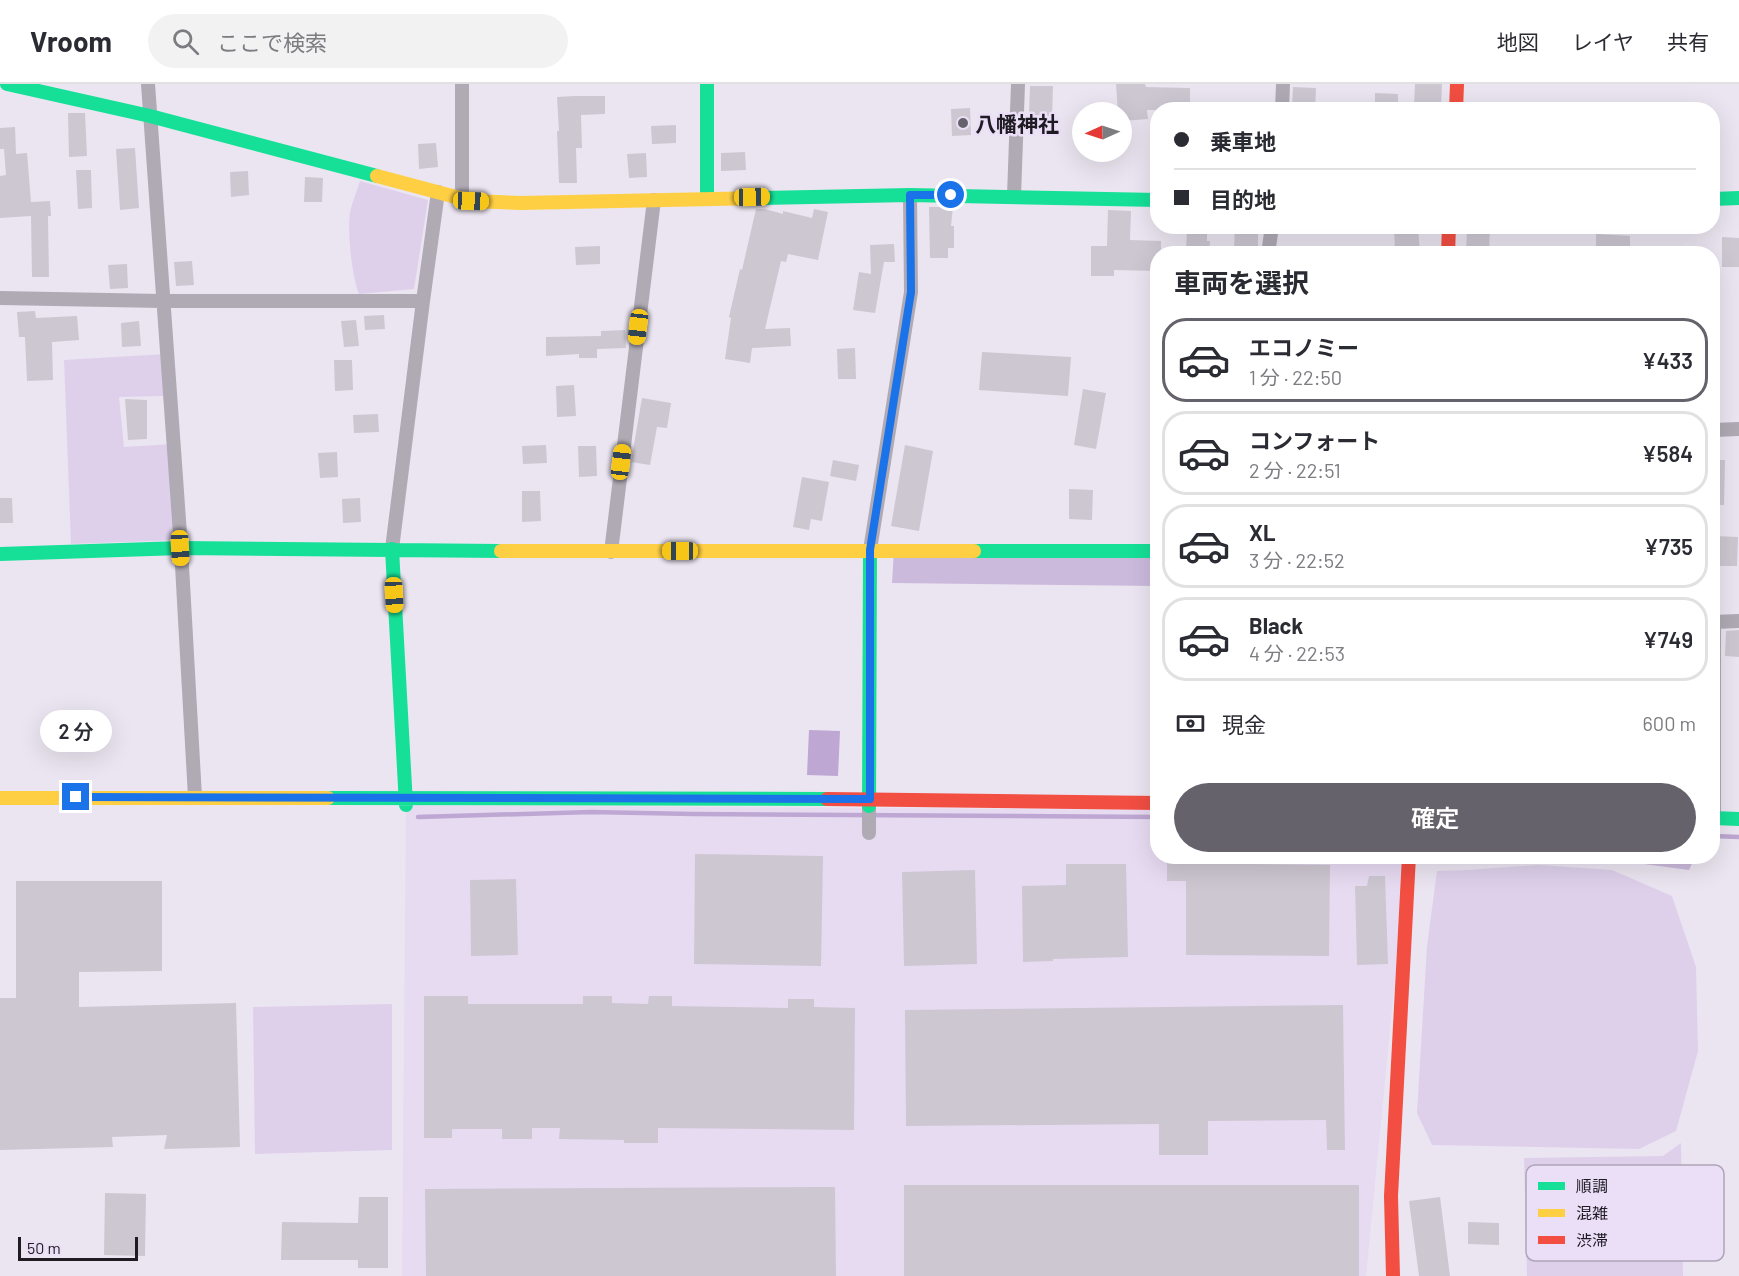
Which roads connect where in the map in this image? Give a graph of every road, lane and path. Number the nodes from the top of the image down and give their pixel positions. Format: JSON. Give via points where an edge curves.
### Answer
{"nodes":[{"id":1,"x":7,"y":84,"type":"edge"},
{"id":2,"x":148,"y":84,"type":"edge"},
{"id":3,"x":462,"y":84,"type":"edge"},
{"id":4,"x":707,"y":84,"type":"edge"},
{"id":5,"x":1018,"y":84,"type":"edge"},
{"id":6,"x":1283,"y":84,"type":"edge"},
{"id":7,"x":1457,"y":84,"type":"edge"},
{"id":8,"x":1282,"y":102,"type":"edge"},
{"id":9,"x":1456,"y":102,"type":"edge"},
{"id":10,"x":150,"y":116,"type":"junction"},
{"id":11,"x":438,"y":192,"type":"junction"},
{"id":12,"x":910,"y":195,"type":"junction"},
{"id":13,"x":1014,"y":196,"type":"junction"},
{"id":14,"x":462,"y":198,"type":"junction"},
{"id":15,"x":707,"y":198,"type":"junction"},
{"id":16,"x":1739,"y":198,"type":"edge"},
{"id":17,"x":1720,"y":199,"type":"edge"},
{"id":18,"x":654,"y":200,"type":"junction"},
{"id":19,"x":1150,"y":200,"type":"edge"},
{"id":20,"x":0,"y":298,"type":"edge"},
{"id":21,"x":162,"y":301,"type":"junction"},
{"id":22,"x":423,"y":301,"type":"junction"},
{"id":23,"x":1739,"y":429,"type":"edge"},
{"id":24,"x":1720,"y":430,"type":"edge"},
{"id":25,"x":180,"y":548,"type":"junction"},
{"id":26,"x":392,"y":549,"type":"junction"},
{"id":27,"x":870,"y":550,"type":"junction"},
{"id":28,"x":1150,"y":551,"type":"edge"},
{"id":29,"x":610,"y":552,"type":"junction"},
{"id":30,"x":0,"y":554,"type":"edge"},
{"id":31,"x":1739,"y":621,"type":"edge"},
{"id":32,"x":1720,"y":622,"type":"edge"},
{"id":33,"x":195,"y":797,"type":"junction"},
{"id":34,"x":0,"y":798,"type":"edge"},
{"id":35,"x":406,"y":801,"type":"junction"},
{"id":36,"x":869,"y":803,"type":"junction"},
{"id":37,"x":1150,"y":803,"type":"edge"},
{"id":38,"x":1720,"y":818,"type":"edge"},
{"id":39,"x":1739,"y":819,"type":"edge"},
{"id":40,"x":869,"y":833,"type":"dead end"},
{"id":41,"x":1409,"y":864,"type":"edge"},
{"id":42,"x":1393,"y":1276,"type":"edge"}],
"edges":[{"from":1,"to":10,"type":"street"},
{"from":2,"to":10,"type":"street"},
{"from":3,"to":14,"type":"street"},
{"from":4,"to":15,"type":"street"},
{"from":5,"to":13,"type":"street"},
{"from":6,"to":8,"type":"street"},
{"from":7,"to":9,"type":"street"},
{"from":10,"to":11,"type":"street"},
{"from":10,"to":21,"type":"street"},
{"from":11,"to":14,"type":"street"},
{"from":11,"to":22,"type":"street"},
{"from":12,"to":13,"type":"street"},
{"from":12,"to":15,"type":"street"},
{"from":12,"to":27,"type":"street","via":[[911,292]]},
{"from":13,"to":19,"type":"street"},
{"from":14,"to":18,"type":"street","via":[[521,203]]},
{"from":15,"to":18,"type":"street"},
{"from":16,"to":17,"type":"street"},
{"from":18,"to":29,"type":"street"},
{"from":20,"to":21,"type":"street"},
{"from":21,"to":22,"type":"street"},
{"from":21,"to":25,"type":"street"},
{"from":22,"to":26,"type":"street"},
{"from":23,"to":24,"type":"street"},
{"from":25,"to":26,"type":"street"},
{"from":25,"to":30,"type":"street"},
{"from":25,"to":33,"type":"street"},
{"from":26,"to":29,"type":"street"},
{"from":26,"to":35,"type":"street"},
{"from":27,"to":28,"type":"street"},
{"from":27,"to":29,"type":"street"},
{"from":27,"to":36,"type":"street"},
{"from":31,"to":32,"type":"street"},
{"from":33,"to":34,"type":"street"},
{"from":33,"to":35,"type":"street"},
{"from":35,"to":36,"type":"street"},
{"from":36,"to":37,"type":"street"},
{"from":36,"to":40,"type":"street"},
{"from":38,"to":39,"type":"street"},
{"from":41,"to":42,"type":"street","via":[[1391,1196]]}]}
